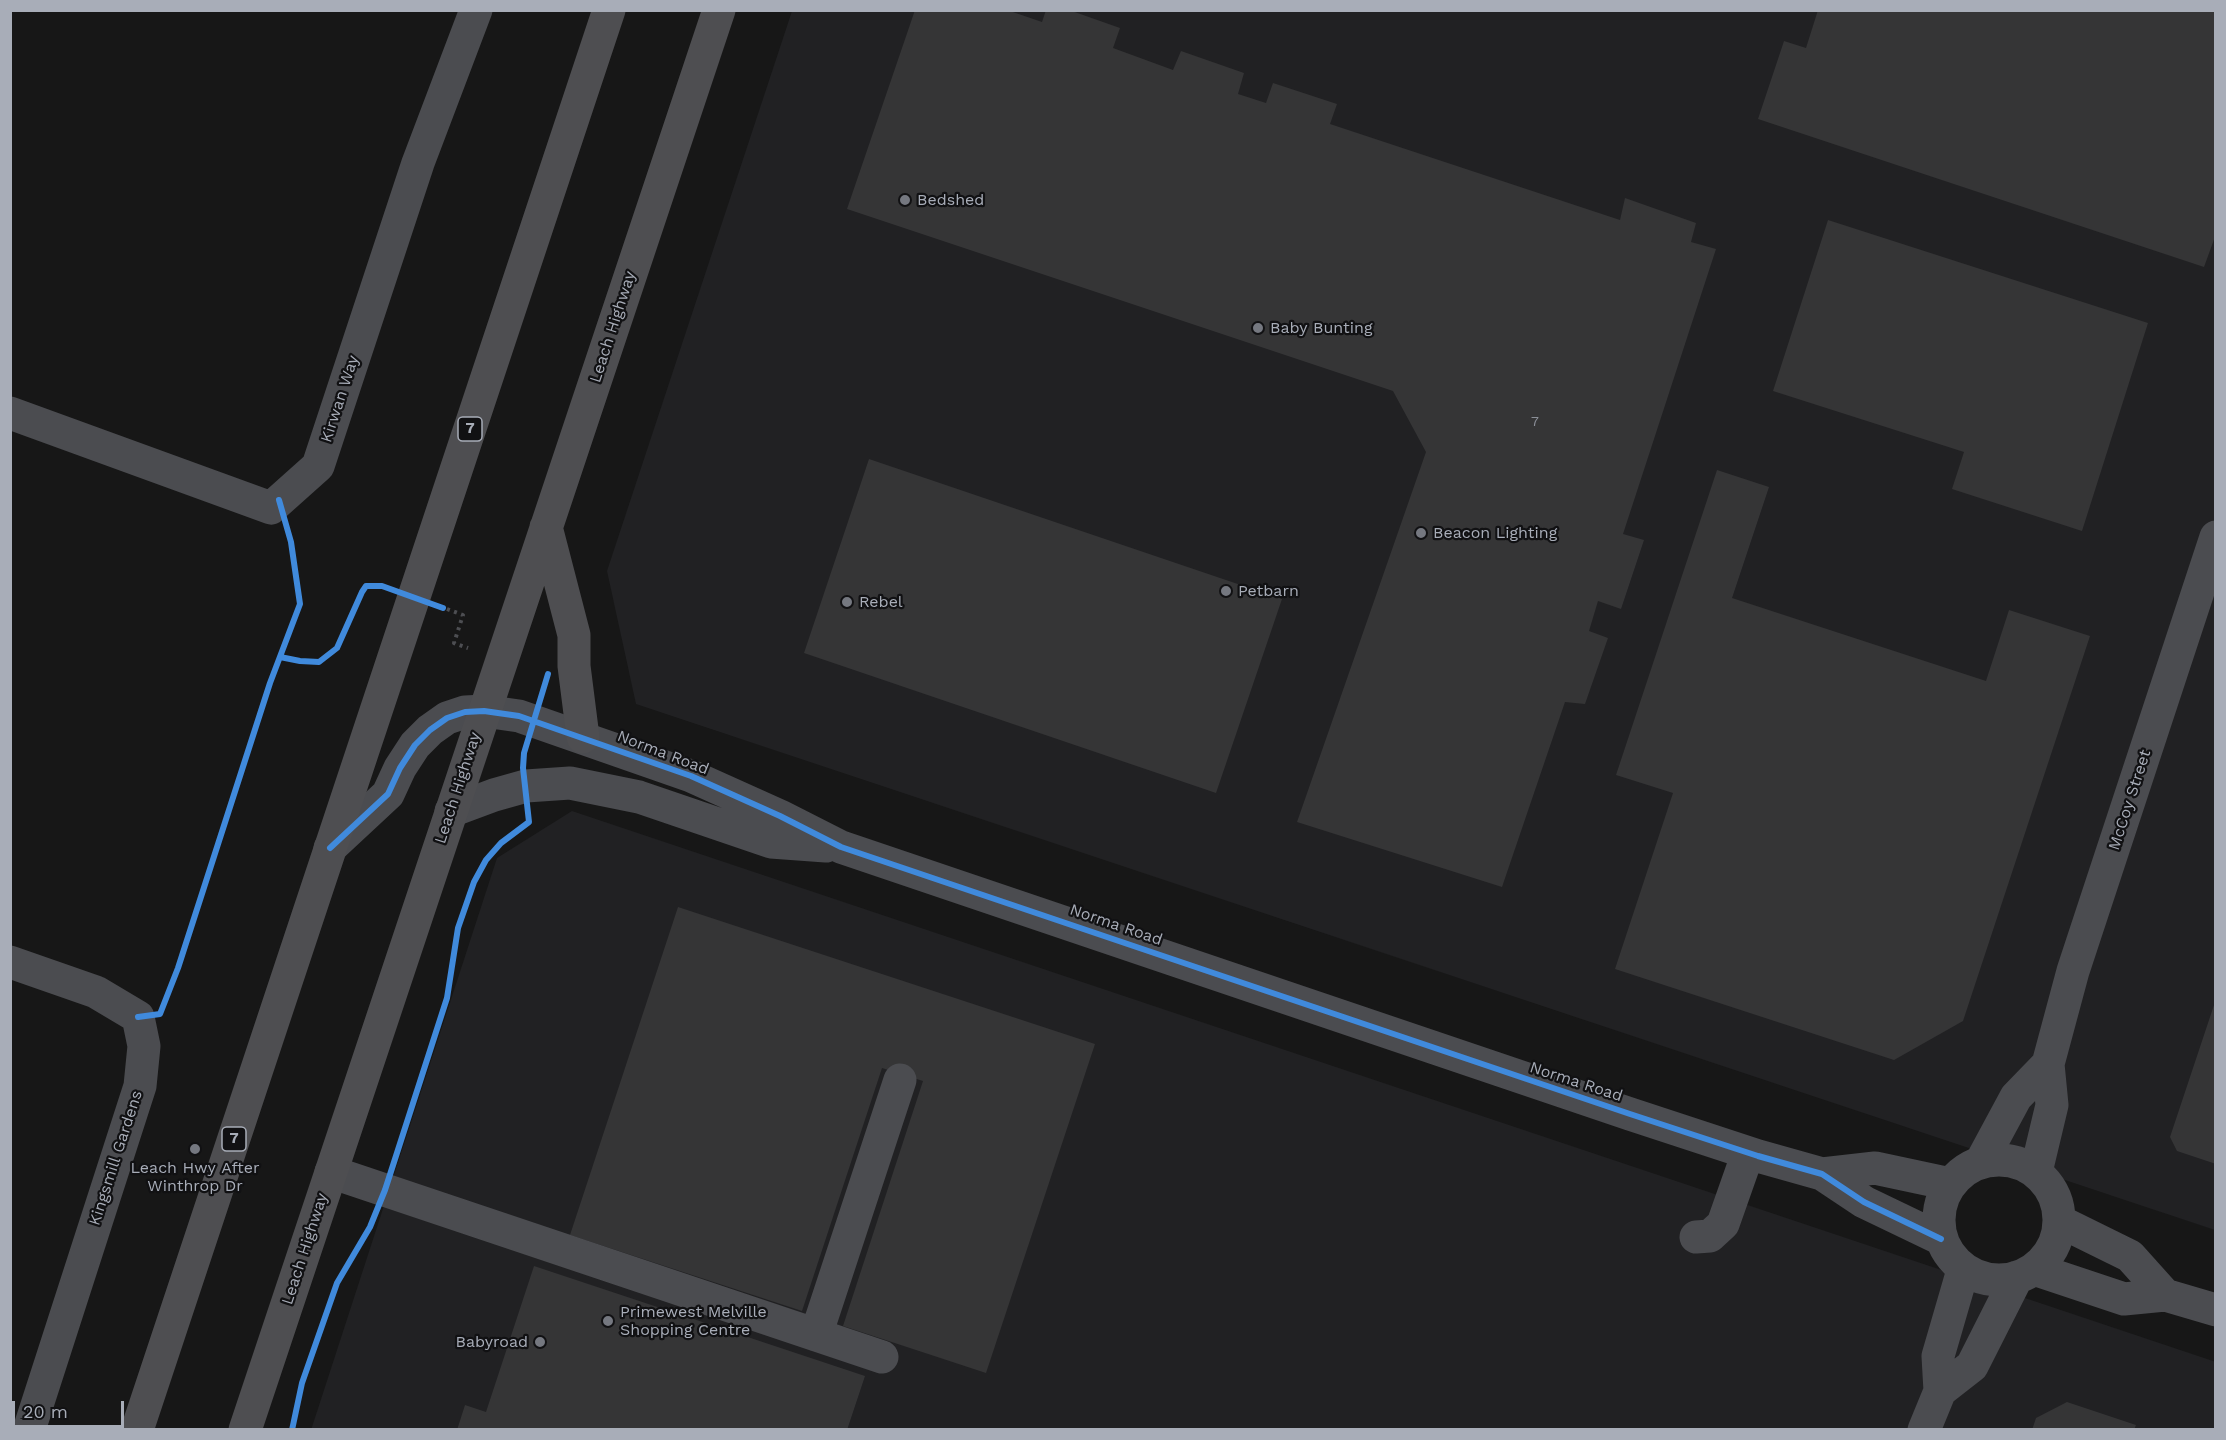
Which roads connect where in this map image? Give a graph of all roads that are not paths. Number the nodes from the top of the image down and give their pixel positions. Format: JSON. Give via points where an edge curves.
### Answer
{"nodes":[{"id":1,"x":476,"y":10,"type":"edge"},
{"id":2,"x":609,"y":10,"type":"edge"},
{"id":3,"x":718,"y":10,"type":"edge"},
{"id":4,"x":10,"y":413,"type":"edge"},
{"id":5,"x":546,"y":527,"type":"junction"},
{"id":6,"x":2216,"y":537,"type":"edge"},
{"id":7,"x":484,"y":711,"type":"junction"},
{"id":8,"x":583,"y":737,"type":"junction"},
{"id":9,"x":451,"y":811,"type":"junction"},
{"id":10,"x":841,"y":847,"type":"junction"},
{"id":11,"x":330,"y":848,"type":"junction"},
{"id":12,"x":10,"y":962,"type":"edge"},
{"id":13,"x":2048,"y":1064,"type":"junction"},
{"id":14,"x":900,"y":1080,"type":"dead end"},
{"id":15,"x":1748,"y":1153,"type":"junction"},
{"id":16,"x":1981,"y":1162,"type":"junction"},
{"id":17,"x":331,"y":1172,"type":"junction"},
{"id":18,"x":2036,"y":1172,"type":"junction"},
{"id":19,"x":1822,"y":1174,"type":"junction"},
{"id":20,"x":1950,"y":1184,"type":"junction"},
{"id":21,"x":2059,"y":1221,"type":"junction"},
{"id":22,"x":1696,"y":1238,"type":"dead end"},
{"id":23,"x":1941,"y":1239,"type":"junction"},
{"id":24,"x":1963,"y":1270,"type":"junction"},
{"id":25,"x":2026,"y":1273,"type":"junction"},
{"id":26,"x":2165,"y":1295,"type":"junction"},
{"id":27,"x":2216,"y":1310,"type":"edge"},
{"id":28,"x":816,"y":1335,"type":"junction"},
{"id":29,"x":882,"y":1358,"type":"dead end"},
{"id":30,"x":1940,"y":1391,"type":"junction"},
{"id":31,"x":29,"y":1430,"type":"edge"},
{"id":32,"x":137,"y":1430,"type":"edge"},
{"id":33,"x":245,"y":1430,"type":"edge"},
{"id":34,"x":1924,"y":1430,"type":"edge"}],
"edges":[{"from":1,"to":4,"type":"street","name":"Kirwan Way","via":[[418,163],[318,466],[271,508]]},
{"from":2,"to":11,"type":"highway","number":"7","via":[[429,603]]},
{"from":3,"to":5,"type":"highway","name":"Leach Highway"},
{"from":5,"to":7,"type":"highway","name":"Leach Highway","via":[[486,654]]},
{"from":5,"to":8,"type":"highway","via":[[574,635]]},
{"from":6,"to":13,"type":"street","name":"McCoy Street","via":[[2073,972]]},
{"from":7,"to":8,"type":"street","name":"Norma Road","via":[[519,716]]},
{"from":7,"to":9,"type":"highway","name":"Leach Highway"},
{"from":7,"to":11,"type":"street","name":"Norma Road","via":[[447,718],[430,730],[414,745],[388,794]]},
{"from":8,"to":10,"type":"street","name":"Norma Road","via":[[691,776]]},
{"from":9,"to":10,"type":"street","name":"Norma Road","via":[[526,786],[570,783],[639,797],[771,842]]},
{"from":9,"to":17,"type":"highway","name":"Leach Highway"},
{"from":10,"to":15,"type":"street","name":"Norma Road"},
{"from":11,"to":32,"type":"highway","number":"7"},
{"from":12,"to":31,"type":"street","name":"Kingsmill Gardens","via":[[96,992],[138,1017],[144,1046],[140,1086]]},
{"from":13,"to":16,"type":"street","name":"McCoy Street","via":[[2016,1097]]},
{"from":13,"to":18,"type":"street","name":"McCoy Street","via":[[2052,1105]]},
{"from":14,"to":28,"type":"street"},
{"from":15,"to":19,"type":"street","name":"Norma Road"},
{"from":15,"to":22,"type":"street","via":[[1723,1224],[1710,1236]]},
{"from":16,"to":18,"type":"street","via":[[2019,1162]]},
{"from":16,"to":20,"type":"street","via":[[1964,1170]]},
{"from":17,"to":28,"type":"street"},
{"from":17,"to":33,"type":"highway","name":"Leach Highway"},
{"from":18,"to":21,"type":"street","via":[[2057,1202]]},
{"from":19,"to":20,"type":"street","name":"Norma Road","via":[[1875,1168]]},
{"from":19,"to":23,"type":"street","name":"Norma Road","via":[[1864,1202]]},
{"from":20,"to":23,"type":"street","via":[[1938,1220]]},
{"from":21,"to":25,"type":"street","via":[[2056,1240],[2047,1256]]},
{"from":21,"to":26,"type":"street","via":[[2130,1256]]},
{"from":23,"to":24,"type":"street"},
{"from":24,"to":25,"type":"street","via":[[1999,1281]]},
{"from":24,"to":30,"type":"street","via":[[1938,1356]]},
{"from":25,"to":26,"type":"street","via":[[2124,1299]]},
{"from":25,"to":30,"type":"street","via":[[1972,1366]]},
{"from":26,"to":27,"type":"street"},
{"from":28,"to":29,"type":"street"},
{"from":30,"to":34,"type":"street"}]}
